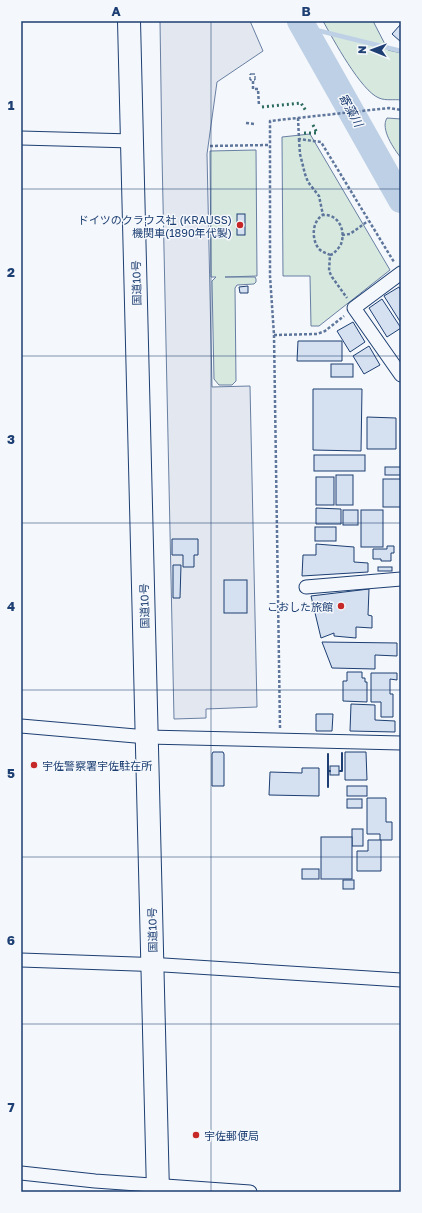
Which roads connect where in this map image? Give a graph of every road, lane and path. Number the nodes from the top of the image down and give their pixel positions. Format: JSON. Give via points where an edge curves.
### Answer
{"nodes":[{"id":1,"x":130,"y":21,"type":"edge"},
{"id":2,"x":253,"y":81,"type":"dead end"},
{"id":3,"x":259,"y":106,"type":"dead end"},
{"id":4,"x":401,"y":110,"type":"edge"},
{"id":5,"x":298,"y":118,"type":"junction"},
{"id":6,"x":246,"y":124,"type":"dead end"},
{"id":7,"x":255,"y":124,"type":"dead end"},
{"id":8,"x":21,"y":138,"type":"edge"},
{"id":9,"x":299,"y":139,"type":"junction"},
{"id":10,"x":132,"y":141,"type":"junction"},
{"id":11,"x":270,"y":145,"type":"junction"},
{"id":12,"x":210,"y":146,"type":"dead end"},
{"id":13,"x":323,"y":215,"type":"junction"},
{"id":14,"x":368,"y":221,"type":"junction"},
{"id":15,"x":342,"y":235,"type":"junction"},
{"id":16,"x":330,"y":255,"type":"junction"},
{"id":17,"x":400,"y":273,"type":"edge"},
{"id":18,"x":354,"y":308,"type":"junction"},
{"id":19,"x":274,"y":335,"type":"junction"},
{"id":20,"x":401,"y":375,"type":"edge"},
{"id":21,"x":401,"y":579,"type":"edge"},
{"id":22,"x":306,"y":587,"type":"dead end"},
{"id":23,"x":21,"y":726,"type":"edge"},
{"id":24,"x":147,"y":737,"type":"junction"},
{"id":25,"x":280,"y":740,"type":"junction"},
{"id":26,"x":401,"y":743,"type":"edge"},
{"id":27,"x":21,"y":960,"type":"edge"},
{"id":28,"x":152,"y":965,"type":"junction"},
{"id":29,"x":401,"y":980,"type":"edge"},
{"id":30,"x":21,"y":1173,"type":"edge"},
{"id":31,"x":157,"y":1188,"type":"edge"},
{"id":32,"x":250,"y":1192,"type":"edge"}],
"edges":[{"from":1,"to":10,"type":"highway","name":"国道10号"},
{"from":2,"to":3,"type":"path","via":[[253,89],[258,89]]},
{"from":4,"to":5,"type":"path","via":[[389,108]]},
{"from":5,"to":9,"type":"path"},
{"from":5,"to":11,"type":"path","via":[[270,121]]},
{"from":6,"to":7,"type":"path"},
{"from":8,"to":10,"type":"street"},
{"from":9,"to":13,"type":"path","via":[[305,174],[319,196]]},
{"from":9,"to":14,"type":"path","via":[[321,142]]},
{"from":10,"to":24,"type":"highway","name":"国道10号"},
{"from":11,"to":12,"type":"path"},
{"from":11,"to":19,"type":"path","via":[[270,276]]},
{"from":13,"to":15,"type":"path","via":[[336,218]]},
{"from":13,"to":16,"type":"path","via":[[314,226],[315,240],[318,248]]},
{"from":14,"to":15,"type":"path","via":[[350,234]]},
{"from":14,"to":17,"type":"path"},
{"from":15,"to":16,"type":"path","via":[[341,244]]},
{"from":16,"to":18,"type":"path","via":[[329,271]]},
{"from":17,"to":18,"type":"street"},
{"from":18,"to":19,"type":"path","via":[[325,331],[317,334]]},
{"from":18,"to":20,"type":"street"},
{"from":19,"to":25,"type":"path"},
{"from":21,"to":22,"type":"street"},
{"from":23,"to":24,"type":"street"},
{"from":24,"to":25,"type":"street"},
{"from":24,"to":28,"type":"highway","name":"国道10号"},
{"from":25,"to":26,"type":"street"},
{"from":27,"to":28,"type":"street"},
{"from":28,"to":29,"type":"street"},
{"from":28,"to":31,"type":"highway","name":"国道10号"},
{"from":30,"to":31,"type":"street"},
{"from":31,"to":32,"type":"street"}]}
